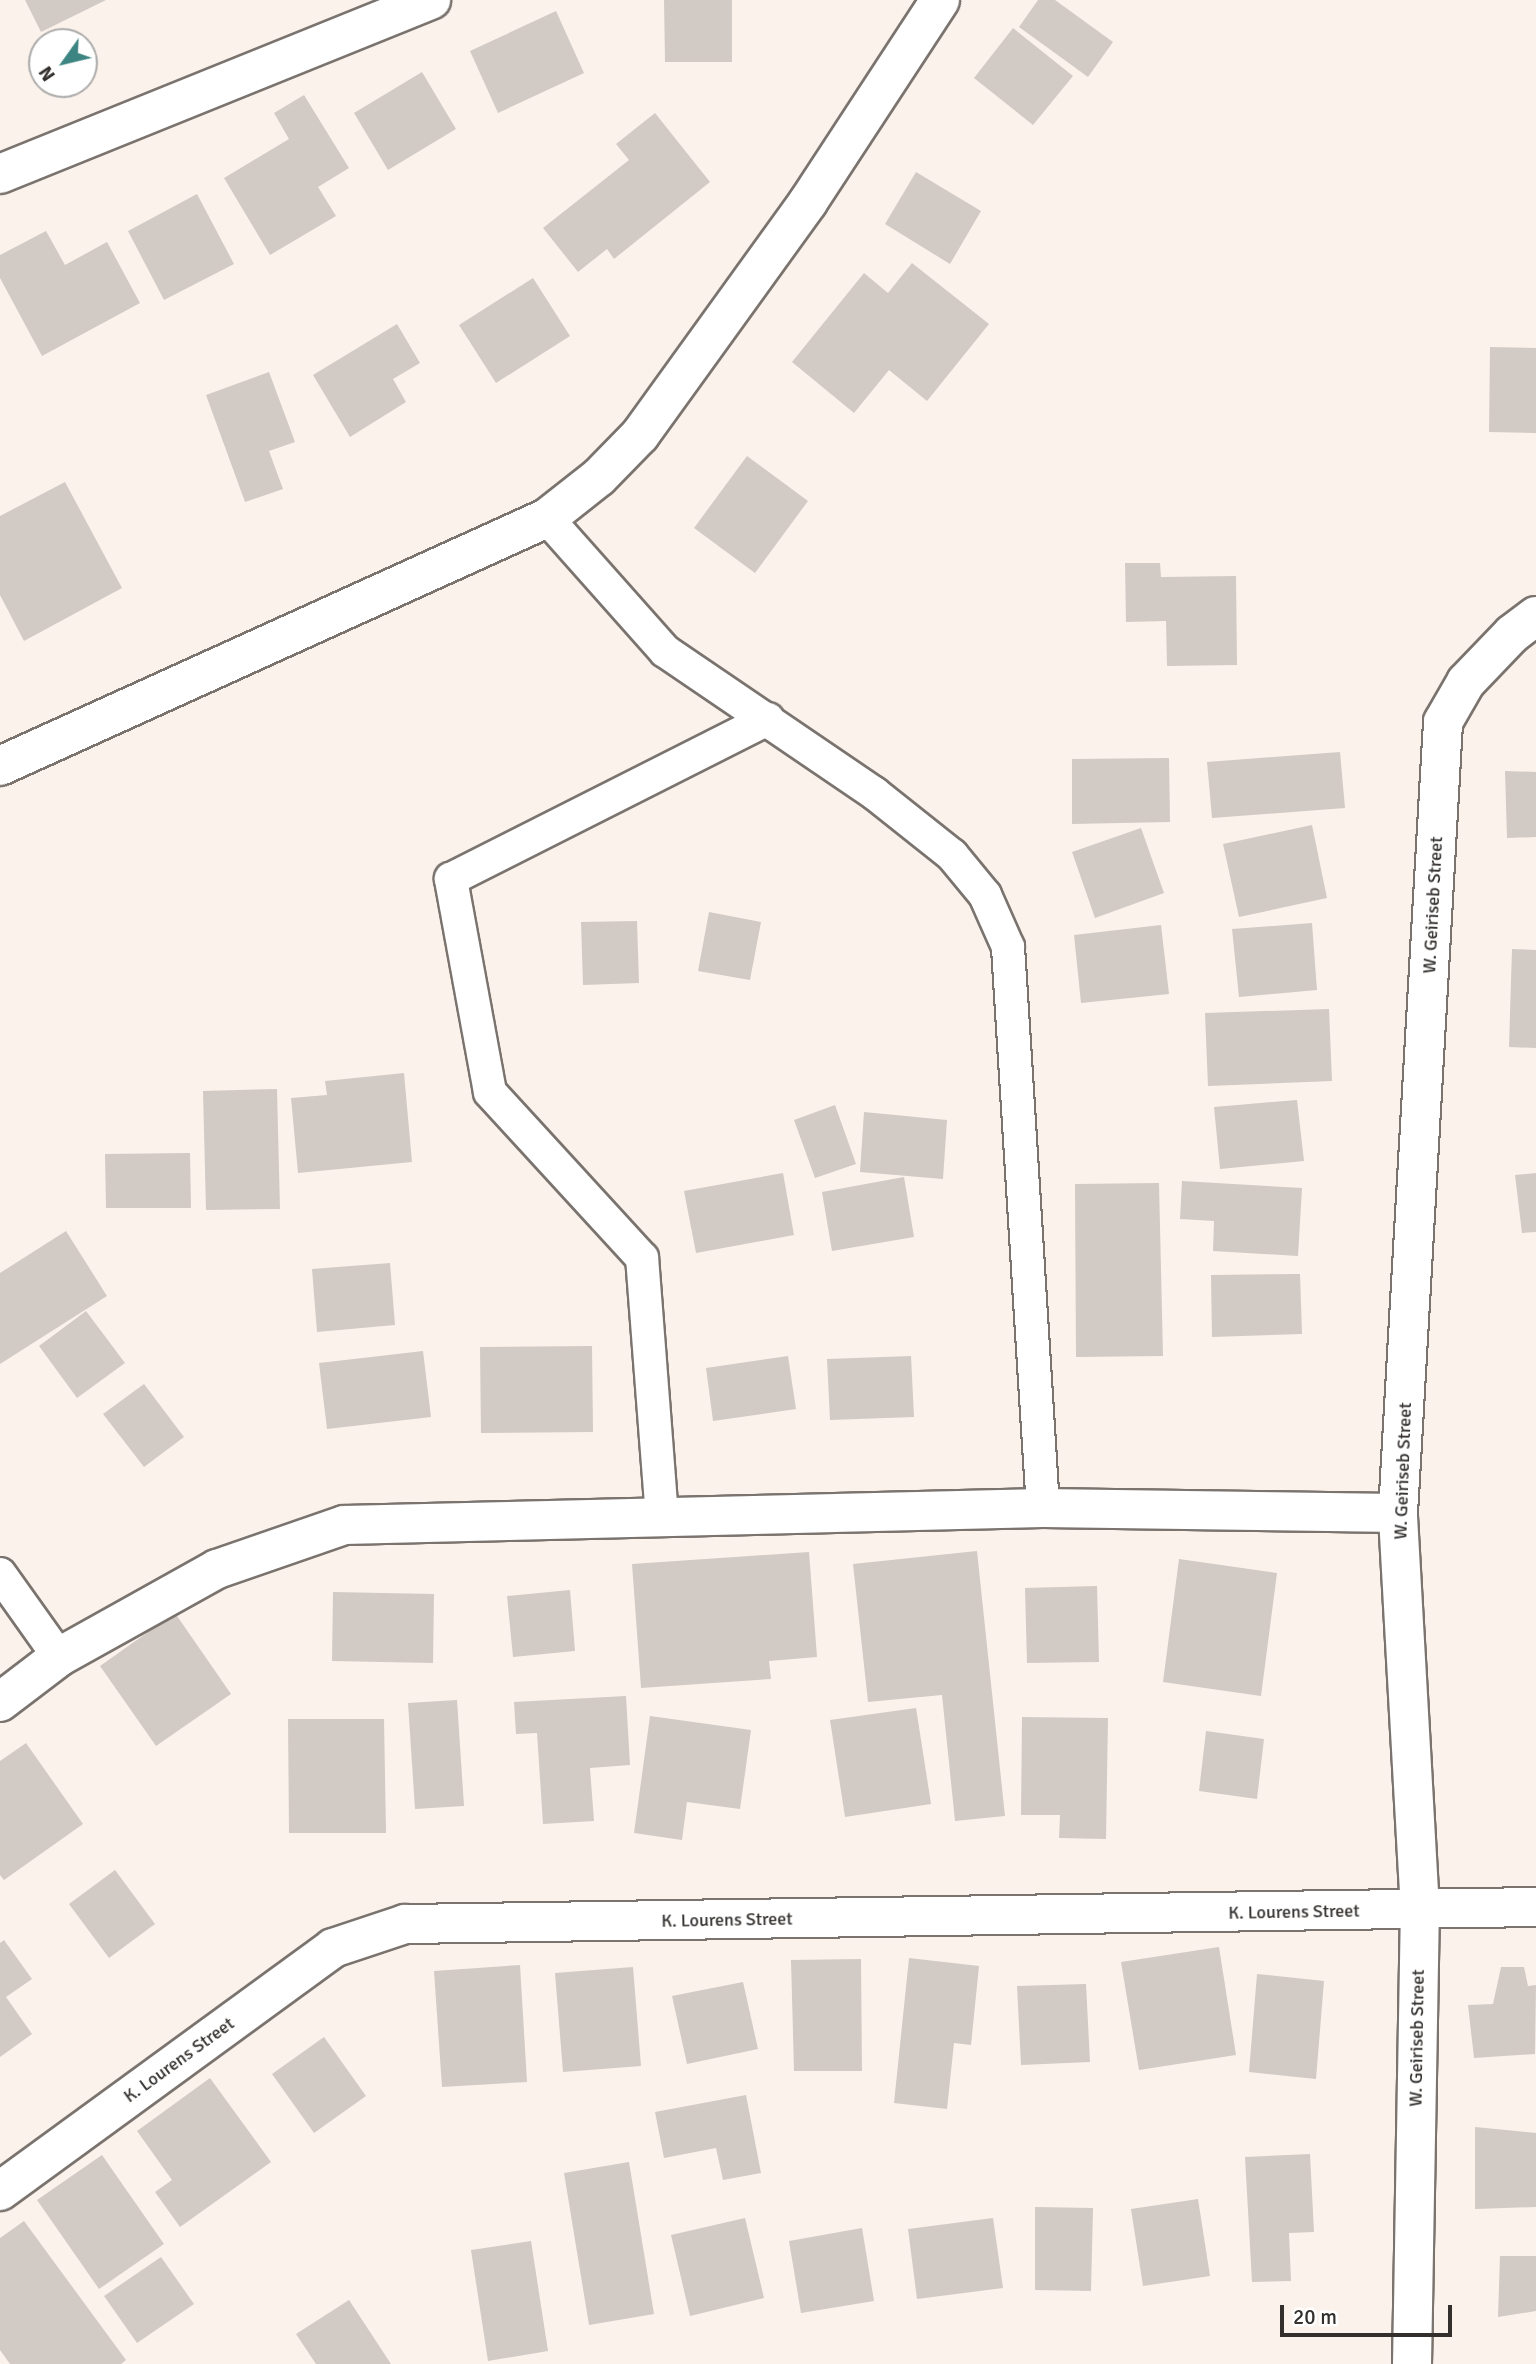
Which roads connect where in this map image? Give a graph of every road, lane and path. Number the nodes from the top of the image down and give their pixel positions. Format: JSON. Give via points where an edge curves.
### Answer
{"nodes":[{"id":1,"x":431,"y":0,"type":"edge"},
{"id":2,"x":940,"y":0,"type":"edge"},
{"id":3,"x":0,"y":174,"type":"edge"},
{"id":4,"x":547,"y":518,"type":"junction"},
{"id":5,"x":1536,"y":616,"type":"edge"},
{"id":6,"x":768,"y":719,"type":"junction"},
{"id":7,"x":0,"y":765,"type":"edge"},
{"id":8,"x":1043,"y":1508,"type":"junction"},
{"id":9,"x":1398,"y":1513,"type":"junction"},
{"id":10,"x":662,"y":1517,"type":"junction"},
{"id":11,"x":0,"y":1574,"type":"edge"},
{"id":12,"x":59,"y":1657,"type":"junction"},
{"id":13,"x":0,"y":1702,"type":"edge"},
{"id":14,"x":1536,"y":1907,"type":"edge"},
{"id":15,"x":1420,"y":1910,"type":"junction"},
{"id":16,"x":0,"y":2191,"type":"edge"},
{"id":17,"x":1412,"y":2364,"type":"edge"}],
"edges":[{"from":1,"to":3,"type":"street"},
{"from":2,"to":4,"type":"street","via":[[808,202],[640,435],[599,477]]},
{"from":4,"to":6,"type":"lane","via":[[665,651]]},
{"from":4,"to":7,"type":"street"},
{"from":5,"to":9,"type":"street","name":"W. Geiriseb Street","via":[[1466,682],[1443,722]]},
{"from":6,"to":8,"type":"lane","via":[[952,855],[985,895],[1008,947]]},
{"from":6,"to":10,"type":"lane","via":[[451,879],[490,1093],[642,1258]]},
{"from":8,"to":9,"type":"street"},
{"from":8,"to":10,"type":"street"},
{"from":9,"to":15,"type":"street","name":"W. Geiriseb Street"},
{"from":10,"to":12,"type":"street","via":[[344,1525],[217,1569]]},
{"from":11,"to":12,"type":"lane"},
{"from":12,"to":13,"type":"street"},
{"from":14,"to":15,"type":"street","name":"K. Lourens Street"},
{"from":15,"to":16,"type":"street","name":"K. Lourens Street","via":[[405,1924],[333,1948]]},
{"from":15,"to":17,"type":"street","name":"W. Geiriseb Street"}]}
